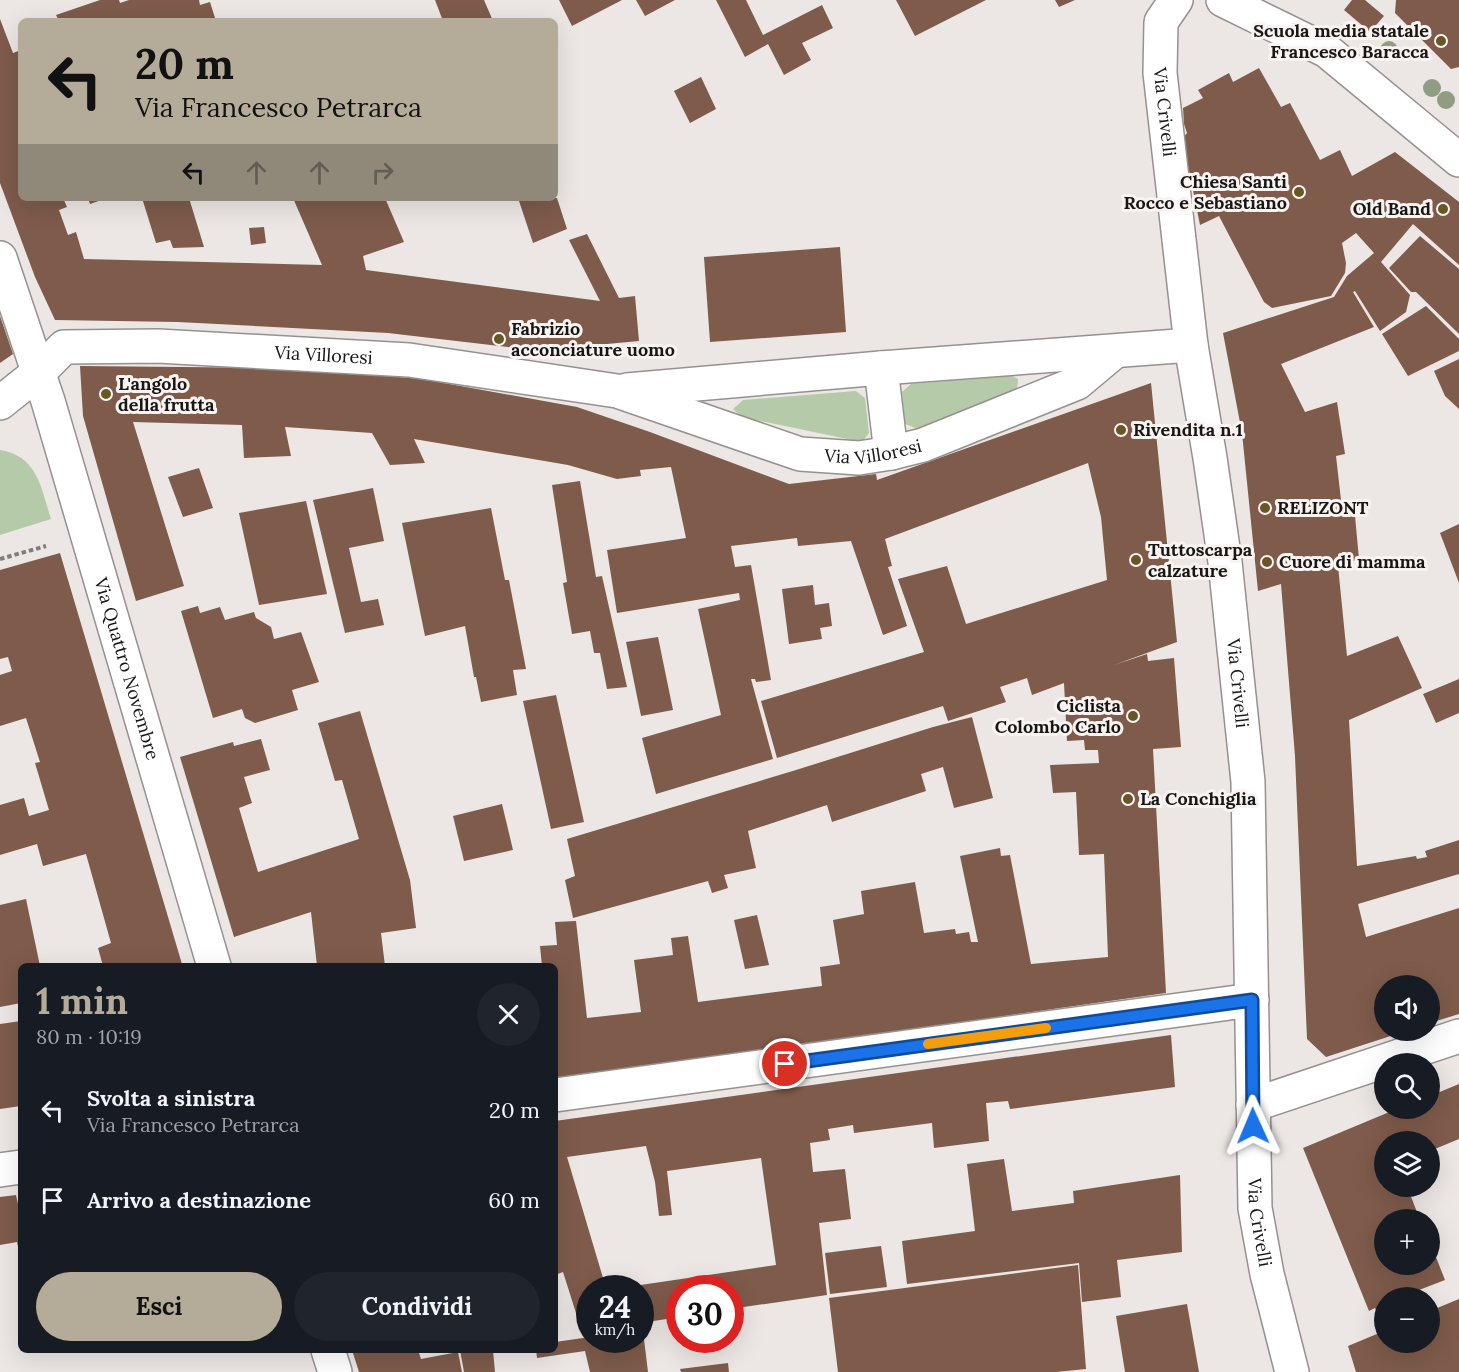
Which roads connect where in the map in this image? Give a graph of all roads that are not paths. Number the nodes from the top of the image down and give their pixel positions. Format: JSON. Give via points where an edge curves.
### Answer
{"nodes":[{"id":1,"x":1176,"y":0,"type":"edge"},
{"id":2,"x":1223,"y":0,"type":"edge"},
{"id":3,"x":1459,"y":160,"type":"edge"},
{"id":4,"x":0,"y":258,"type":"edge"},
{"id":5,"x":1191,"y":345,"type":"junction"},
{"id":6,"x":1114,"y":352,"type":"junction"},
{"id":7,"x":881,"y":368,"type":"junction"},
{"id":8,"x":39,"y":372,"type":"junction"},
{"id":9,"x":617,"y":391,"type":"junction"},
{"id":10,"x":0,"y":403,"type":"edge"},
{"id":11,"x":891,"y":453,"type":"junction"},
{"id":12,"x":213,"y":963,"type":"edge"},
{"id":13,"x":1252,"y":1000,"type":"junction"},
{"id":14,"x":1459,"y":1036,"type":"edge"},
{"id":15,"x":558,"y":1095,"type":"edge"},
{"id":16,"x":1253,"y":1105,"type":"junction"},
{"id":17,"x":18,"y":1167,"type":"edge"},
{"id":18,"x":0,"y":1170,"type":"edge"},
{"id":19,"x":329,"y":1353,"type":"edge"},
{"id":20,"x":335,"y":1372,"type":"edge"},
{"id":21,"x":1292,"y":1372,"type":"edge"}],
"edges":[{"from":1,"to":5,"type":"street","name":"Via Crivelli","via":[[1161,22],[1160,73]]},
{"from":2,"to":3,"type":"street","via":[[1327,51]]},
{"from":4,"to":8,"type":"street","name":"Via Quattro Novembre"},
{"from":5,"to":6,"type":"street","name":"Via Villoresi"},
{"from":5,"to":13,"type":"street","name":"Via Crivelli","via":[[1225,562],[1248,782]]},
{"from":6,"to":7,"type":"street","name":"Via Villoresi"},
{"from":6,"to":11,"type":"street","name":"Via Villoresi","via":[[1077,383],[923,445]]},
{"from":7,"to":9,"type":"street","name":"Via Villoresi"},
{"from":7,"to":11,"type":"street"},
{"from":8,"to":9,"type":"street","name":"Via Villoresi","via":[[64,347],[158,346],[409,360]]},
{"from":8,"to":10,"type":"street","name":"Via Villoresi"},
{"from":8,"to":12,"type":"street","name":"Via Quattro Novembre"},
{"from":9,"to":11,"type":"street","name":"Via Villoresi","via":[[800,454],[859,458]]},
{"from":13,"to":15,"type":"street"},
{"from":13,"to":16,"type":"street","name":"Via Crivelli"},
{"from":14,"to":16,"type":"street"},
{"from":16,"to":21,"type":"street","name":"Via Crivelli","via":[[1255,1208]]},
{"from":17,"to":18,"type":"street"},
{"from":19,"to":20,"type":"street"}]}
